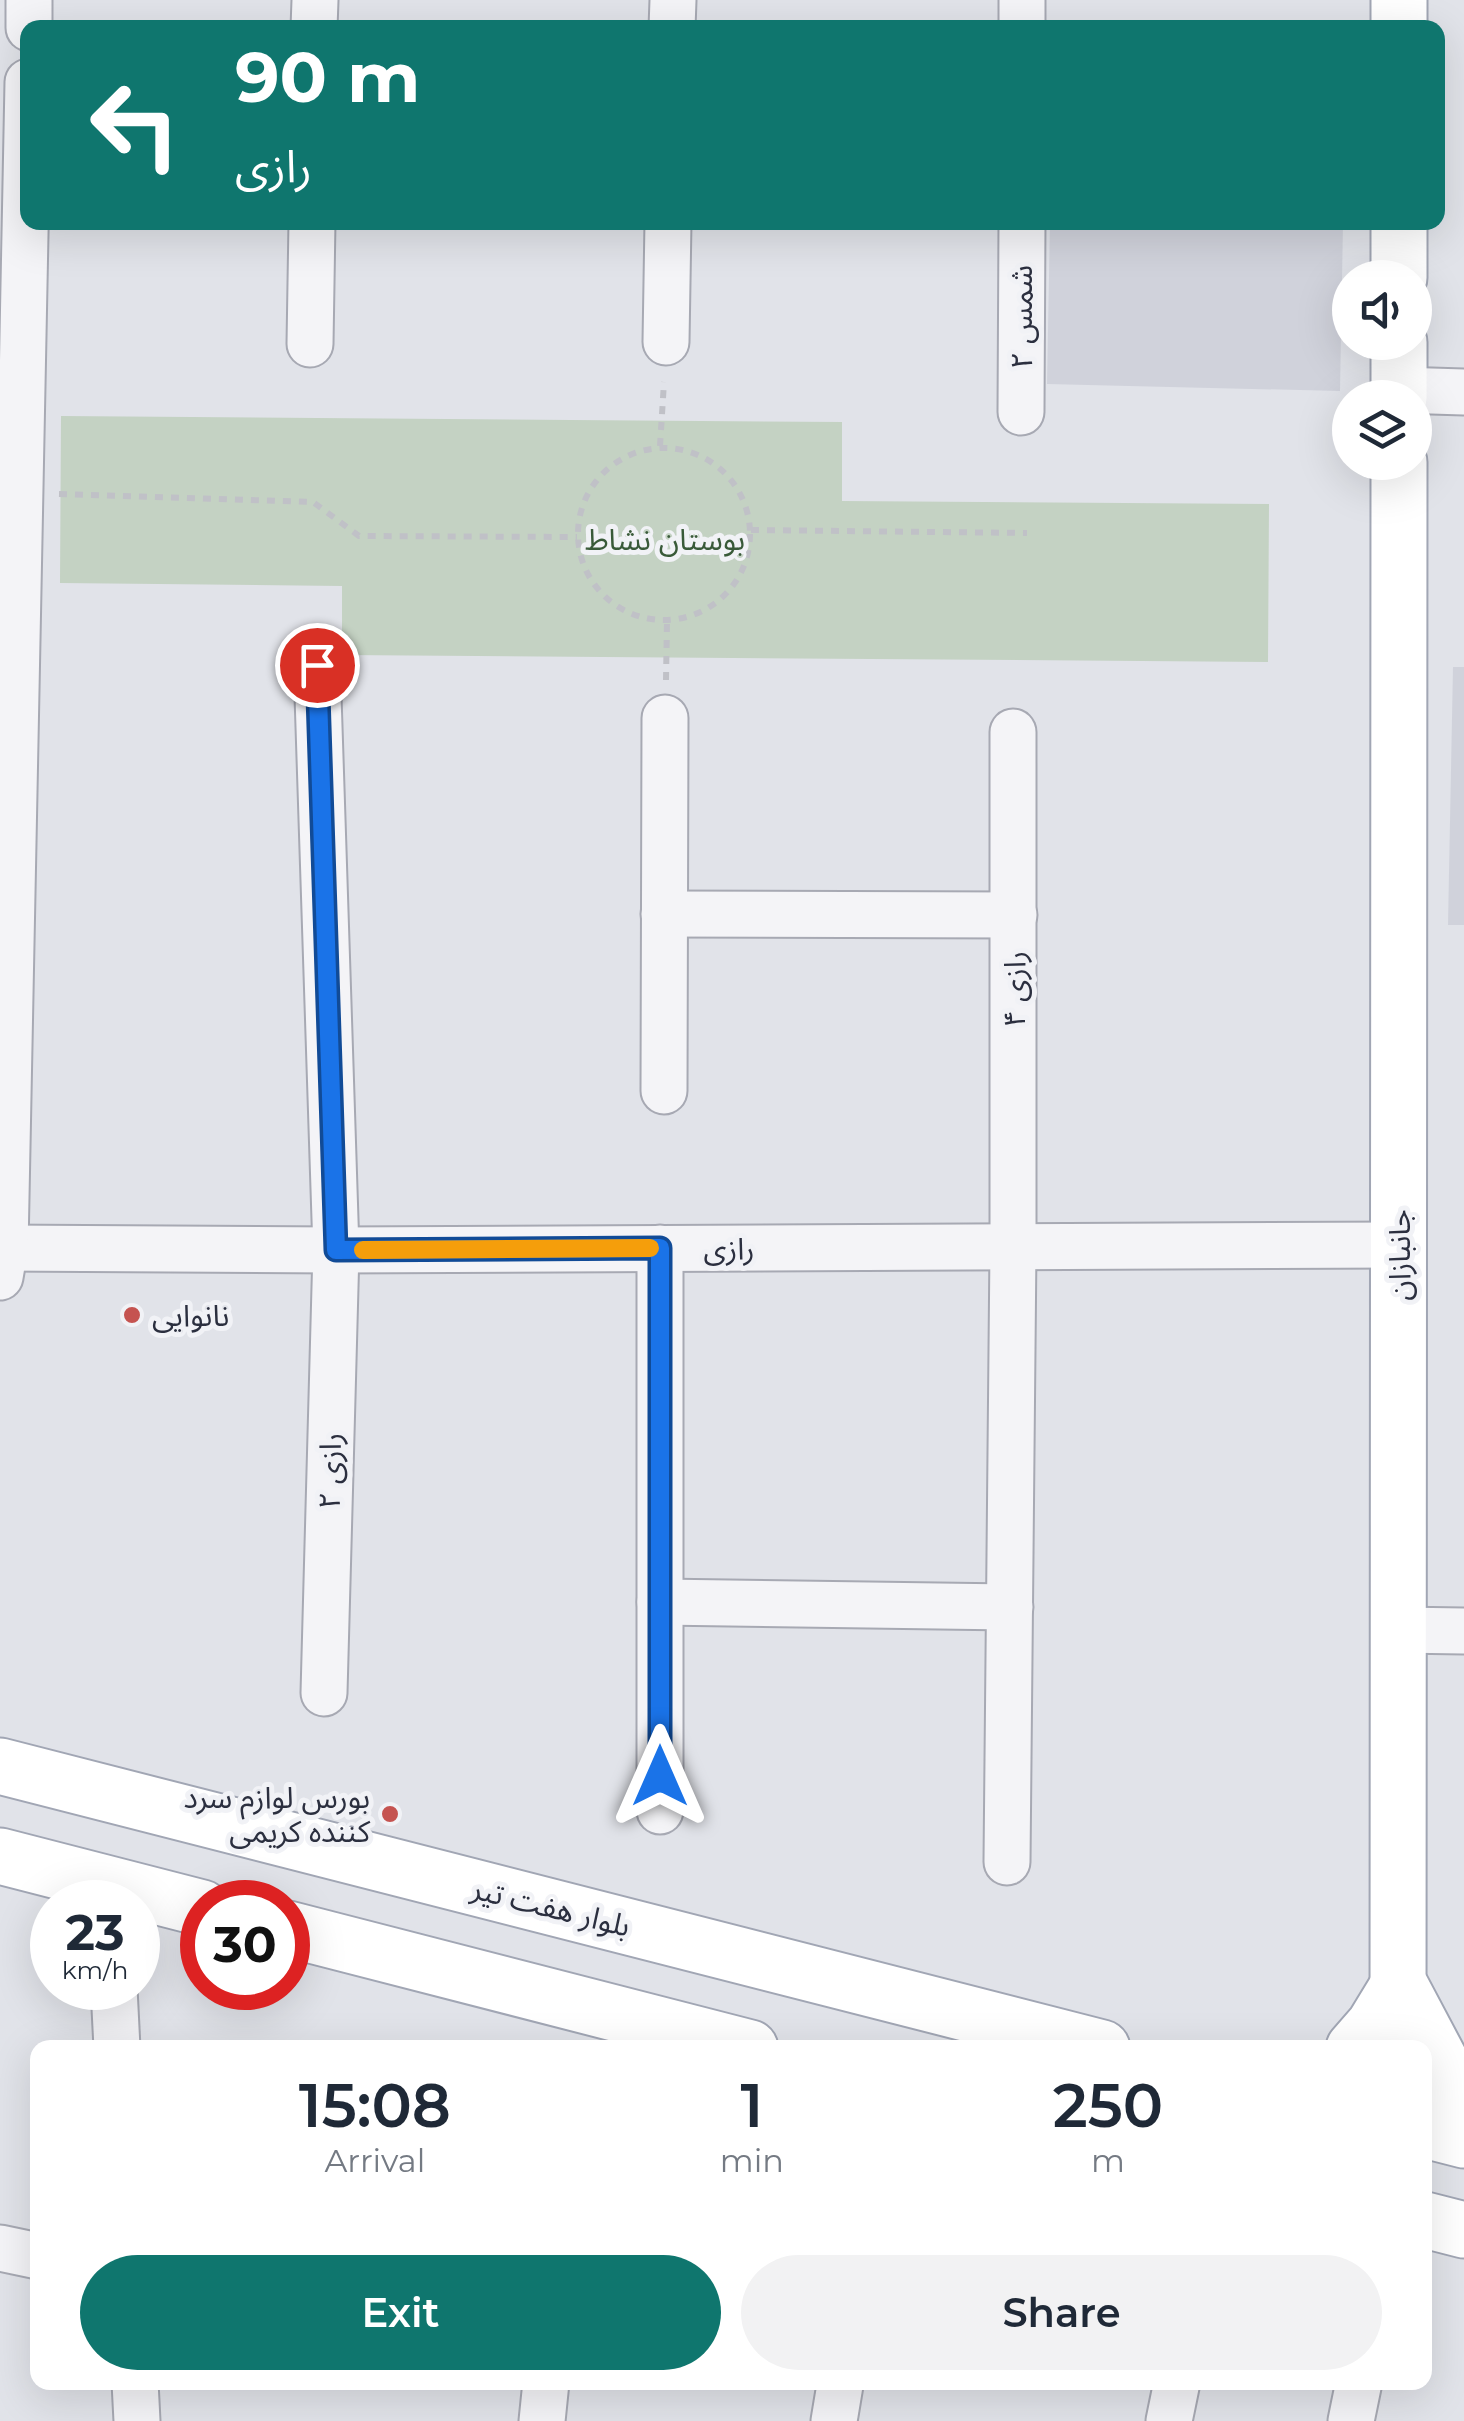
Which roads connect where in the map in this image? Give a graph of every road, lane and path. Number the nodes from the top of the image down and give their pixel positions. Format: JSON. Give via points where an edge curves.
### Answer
{"nodes":[{"id":1,"x":20,"y":166,"type":"edge"},
{"id":2,"x":312,"y":230,"type":"edge"},
{"id":3,"x":668,"y":230,"type":"edge"},
{"id":4,"x":1022,"y":230,"type":"edge"},
{"id":5,"x":1399,"y":230,"type":"edge"},
{"id":6,"x":12,"y":250,"type":"edge"},
{"id":7,"x":1399,"y":260,"type":"edge"},
{"id":8,"x":666,"y":342,"type":"joint"},
{"id":9,"x":310,"y":344,"type":"dead end"},
{"id":10,"x":1399,"y":377,"type":"edge"},
{"id":11,"x":1464,"y":392,"type":"edge"},
{"id":12,"x":1021,"y":412,"type":"dead end"},
{"id":13,"x":660,"y":446,"type":"junction"},
{"id":14,"x":1399,"y":480,"type":"edge"},
{"id":15,"x":20,"y":493,"type":"junction"},
{"id":16,"x":751,"y":530,"type":"junction"},
{"id":17,"x":1027,"y":532,"type":"dead end"},
{"id":18,"x":576,"y":537,"type":"junction"},
{"id":19,"x":667,"y":621,"type":"junction"},
{"id":20,"x":317,"y":665,"type":"dead end"},
{"id":21,"x":664,"y":718,"type":"joint"},
{"id":22,"x":1013,"y":732,"type":"dead end"},
{"id":23,"x":6,"y":826,"type":"edge"},
{"id":24,"x":664,"y":914,"type":"junction"},
{"id":25,"x":1014,"y":914,"type":"junction"},
{"id":26,"x":664,"y":1091,"type":"dead end"},
{"id":27,"x":1398,"y":1245,"type":"junction"},
{"id":28,"x":1013,"y":1246,"type":"junction"},
{"id":29,"x":660,"y":1248,"type":"junction"},
{"id":30,"x":336,"y":1250,"type":"junction"},
{"id":31,"x":2,"y":1258,"type":"edge"},
{"id":32,"x":660,"y":1602,"type":"junction"},
{"id":33,"x":1010,"y":1607,"type":"junction"},
{"id":34,"x":1399,"y":1630,"type":"junction"},
{"id":35,"x":1464,"y":1631,"type":"edge"},
{"id":36,"x":324,"y":1693,"type":"dead end"},
{"id":37,"x":0,"y":1766,"type":"edge"},
{"id":38,"x":660,"y":1811,"type":"dead end"},
{"id":39,"x":0,"y":1856,"type":"edge"},
{"id":40,"x":1007,"y":1862,"type":"dead end"},
{"id":41,"x":71,"y":1880,"type":"edge"},
{"id":42,"x":310,"y":1935,"type":"edge"},
{"id":43,"x":1398,"y":1984,"type":"junction"},
{"id":44,"x":115,"y":2010,"type":"edge"},
{"id":45,"x":117,"y":2040,"type":"edge"},
{"id":46,"x":719,"y":2040,"type":"edge"},
{"id":47,"x":1071,"y":2040,"type":"edge"},
{"id":48,"x":1361,"y":2040,"type":"edge"},
{"id":49,"x":1398,"y":2040,"type":"edge"},
{"id":50,"x":1428,"y":2040,"type":"edge"},
{"id":51,"x":1432,"y":2047,"type":"edge"},
{"id":52,"x":1464,"y":2106,"type":"edge"},
{"id":53,"x":1432,"y":2132,"type":"edge"},
{"id":54,"x":1464,"y":2140,"type":"edge"},
{"id":55,"x":1432,"y":2222,"type":"edge"},
{"id":56,"x":1464,"y":2230,"type":"edge"},
{"id":57,"x":0,"y":2248,"type":"edge"},
{"id":58,"x":30,"y":2254,"type":"edge"},
{"id":59,"x":135,"y":2390,"type":"edge"},
{"id":60,"x":545,"y":2390,"type":"edge"},
{"id":61,"x":1176,"y":2390,"type":"edge"},
{"id":62,"x":1357,"y":2390,"type":"edge"},
{"id":63,"x":137,"y":2421,"type":"edge"},
{"id":64,"x":542,"y":2421,"type":"edge"},
{"id":65,"x":1170,"y":2421,"type":"edge"},
{"id":66,"x":1351,"y":2421,"type":"edge"}],
"edges":[{"from":1,"to":6,"type":"street"},
{"from":2,"to":9,"type":"street"},
{"from":3,"to":8,"type":"street"},
{"from":4,"to":12,"type":"street","name":"شمس ۲"},
{"from":5,"to":7,"type":"main road"},
{"from":6,"to":15,"type":"street"},
{"from":8,"to":13,"type":"path"},
{"from":10,"to":11,"type":"street"},
{"from":13,"to":16,"type":"path","via":[[694,452],[723,470],[743,498]]},
{"from":13,"to":18,"type":"path","via":[[627,454],[600,474],[582,503]]},
{"from":14,"to":27,"type":"main road","name":"جانبازان"},
{"from":15,"to":18,"type":"path","via":[[313,502],[359,536]]},
{"from":15,"to":23,"type":"street"},
{"from":16,"to":17,"type":"path"},
{"from":16,"to":19,"type":"path","via":[[746,564],[728,593],[700,614]]},
{"from":18,"to":19,"type":"path","via":[[584,570],[604,598],[633,616]]},
{"from":19,"to":21,"type":"path"},
{"from":20,"to":30,"type":"street","name":"رازی ۲"},
{"from":21,"to":24,"type":"street"},
{"from":22,"to":25,"type":"street","name":"رازی ۴"},
{"from":23,"to":31,"type":"street"},
{"from":24,"to":25,"type":"street"},
{"from":24,"to":26,"type":"street"},
{"from":25,"to":28,"type":"street","name":"رازی ۴"},
{"from":27,"to":28,"type":"street","name":"رازی"},
{"from":27,"to":34,"type":"main road","name":"جانبازان"},
{"from":28,"to":29,"type":"street","name":"رازی"},
{"from":28,"to":33,"type":"street","name":"رازی ۴"},
{"from":29,"to":30,"type":"street","name":"رازی"},
{"from":29,"to":32,"type":"street"},
{"from":30,"to":31,"type":"street","name":"رازی"},
{"from":30,"to":36,"type":"street","name":"رازی ۲"},
{"from":32,"to":33,"type":"street"},
{"from":32,"to":38,"type":"street"},
{"from":33,"to":40,"type":"street","name":"رازی ۴"},
{"from":34,"to":35,"type":"street"},
{"from":34,"to":43,"type":"main road","name":"جانبازان"},
{"from":37,"to":47,"type":"main road","name":"بلوار هفت تیر"},
{"from":39,"to":41,"type":"main road"},
{"from":42,"to":46,"type":"main road"},
{"from":43,"to":48,"type":"main road"},
{"from":43,"to":49,"type":"main road","name":"جانبازان"},
{"from":43,"to":50,"type":"main road"},
{"from":44,"to":45,"type":"street"},
{"from":51,"to":52,"type":"main road"},
{"from":53,"to":54,"type":"main road"},
{"from":55,"to":56,"type":"main road"},
{"from":57,"to":58,"type":"street"},
{"from":59,"to":63,"type":"street"},
{"from":60,"to":64,"type":"street"},
{"from":61,"to":65,"type":"street"},
{"from":62,"to":66,"type":"street"}]}
